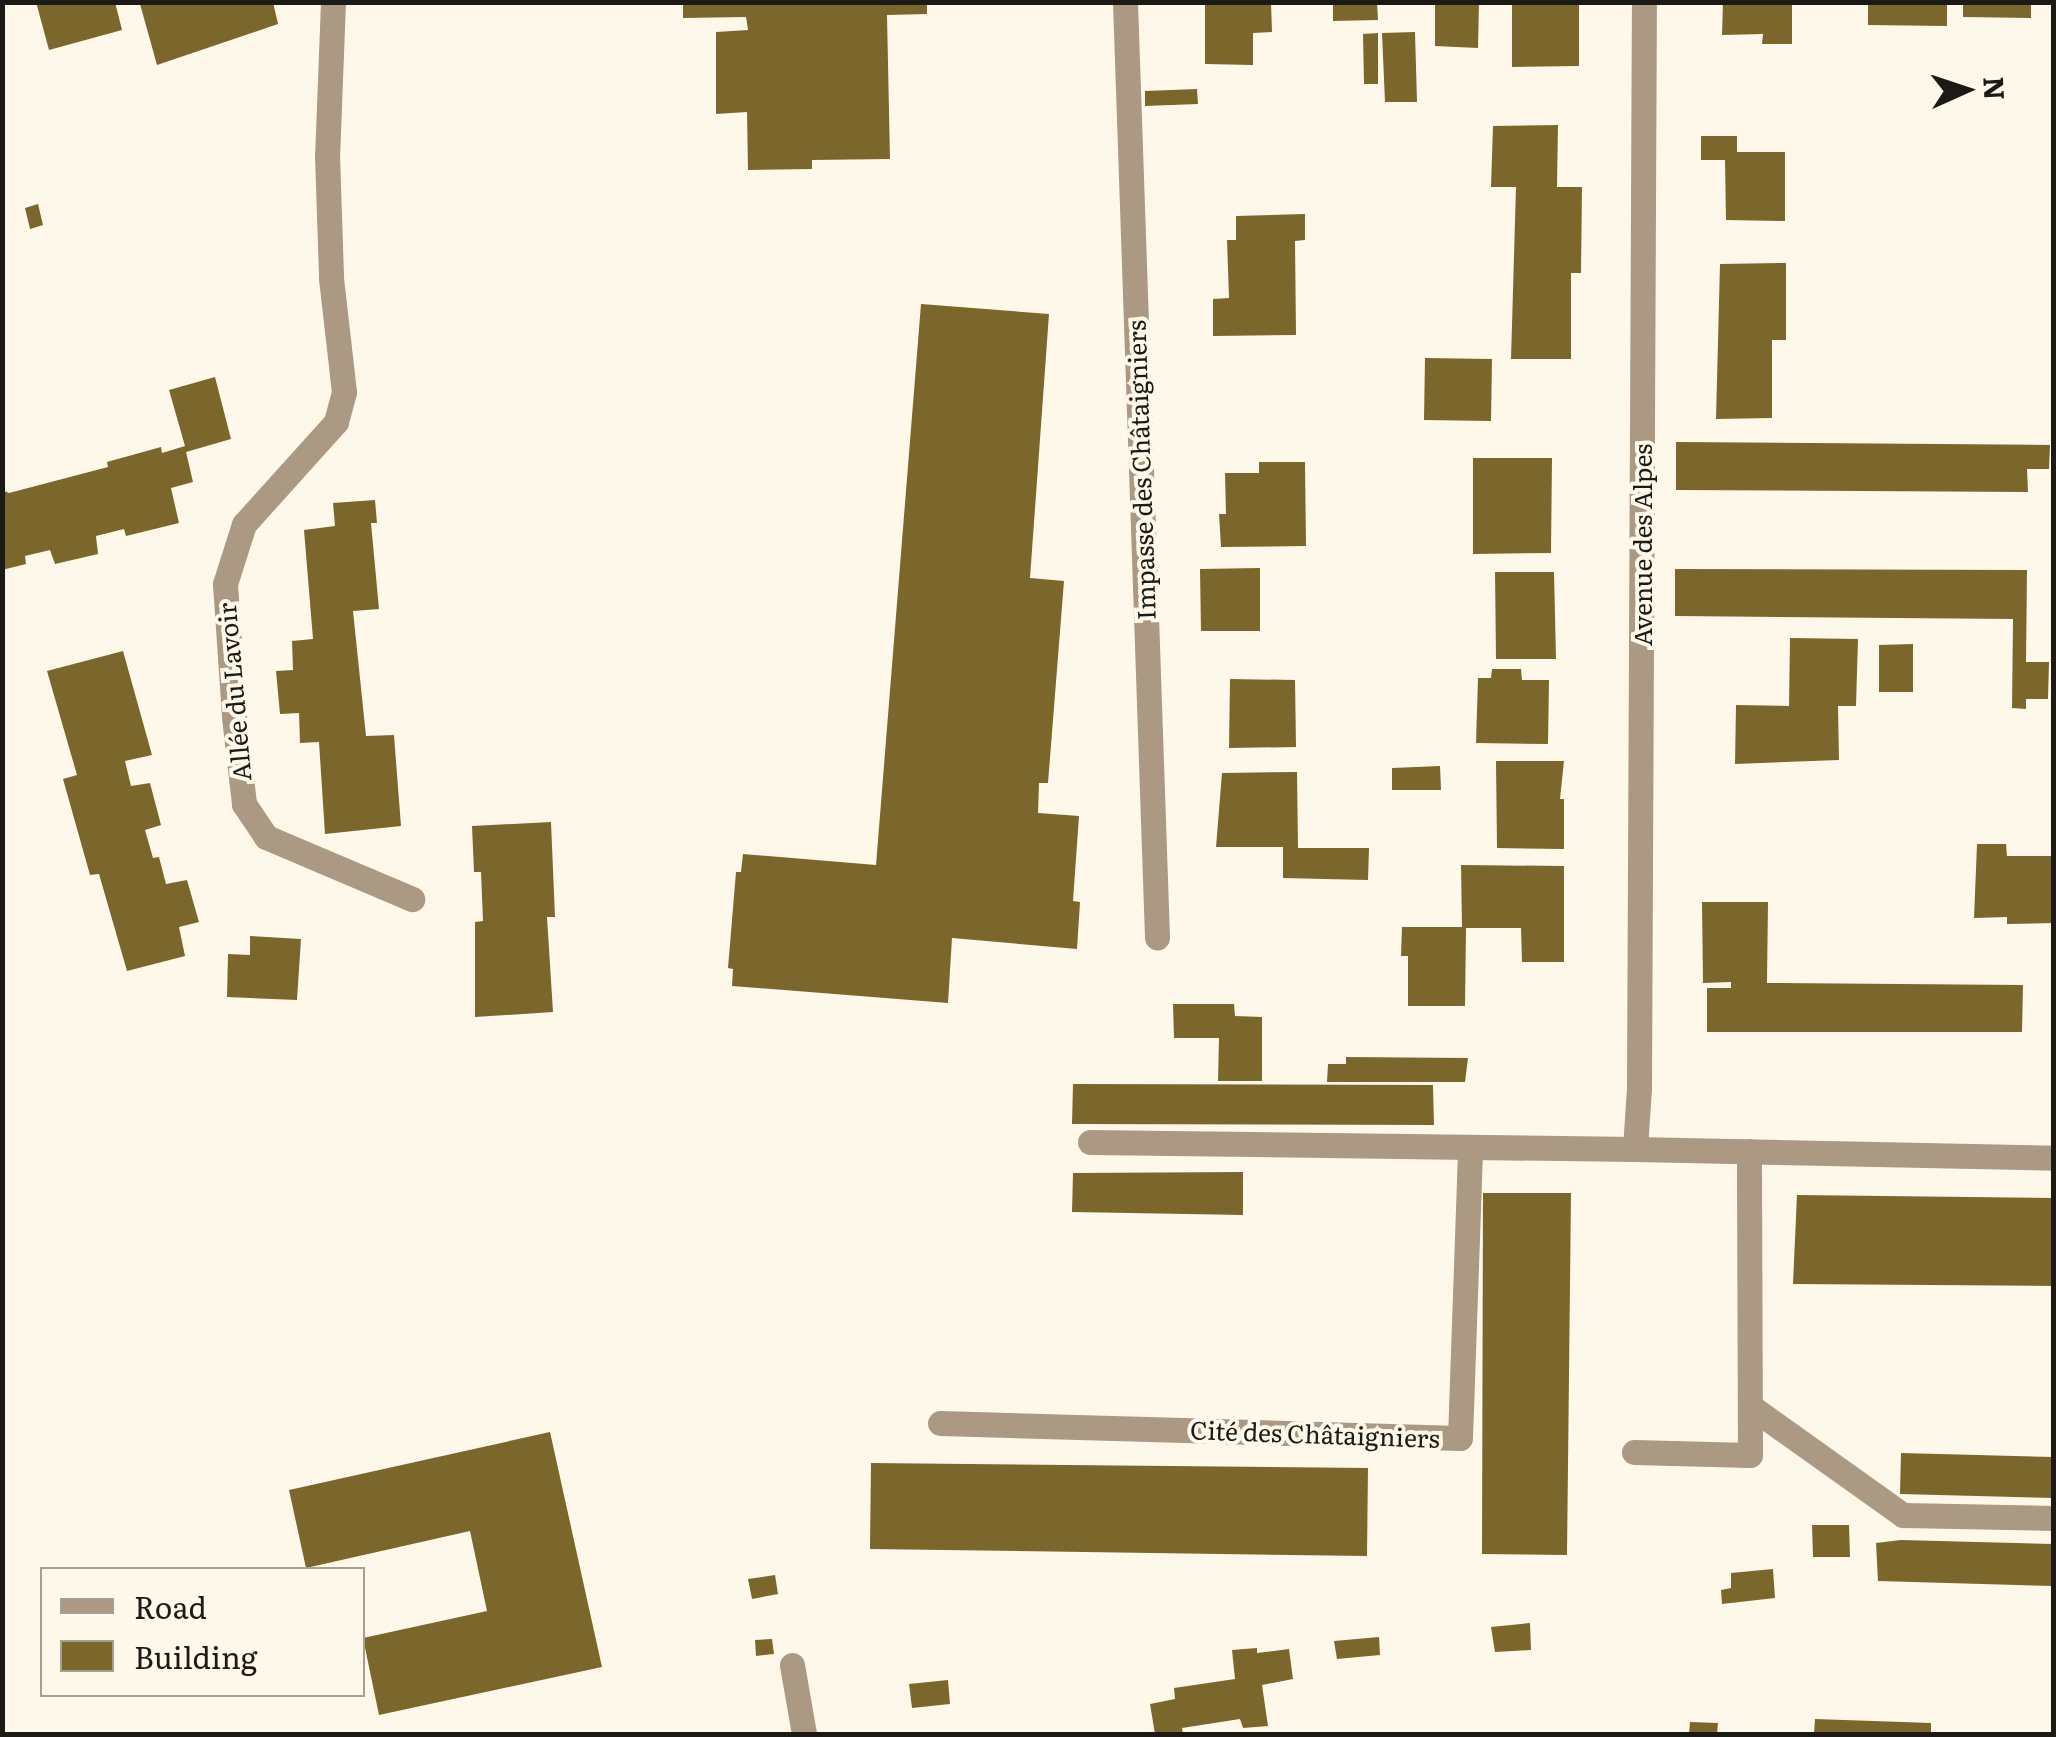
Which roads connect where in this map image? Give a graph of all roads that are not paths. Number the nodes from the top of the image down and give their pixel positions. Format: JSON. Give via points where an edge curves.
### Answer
{"nodes":[{"id":1,"x":333,"y":2,"type":"edge"},
{"id":2,"x":1124,"y":2,"type":"edge"},
{"id":3,"x":1644,"y":2,"type":"edge"},
{"id":4,"x":412,"y":900,"type":"dead end"},
{"id":5,"x":1157,"y":937,"type":"dead end"},
{"id":6,"x":1090,"y":1142,"type":"dead end"},
{"id":7,"x":1470,"y":1147,"type":"junction"},
{"id":8,"x":1636,"y":1149,"type":"junction"},
{"id":9,"x":1749,"y":1151,"type":"junction"},
{"id":10,"x":2054,"y":1158,"type":"edge"},
{"id":11,"x":1750,"y":1406,"type":"junction"},
{"id":12,"x":940,"y":1423,"type":"dead end"},
{"id":13,"x":1634,"y":1452,"type":"dead end"},
{"id":14,"x":2054,"y":1518,"type":"edge"},
{"id":15,"x":792,"y":1665,"type":"dead end"},
{"id":16,"x":804,"y":1734,"type":"edge"}],
"edges":[{"from":1,"to":4,"type":"street","name":"Allée du Lavoir","via":[[326,155],[344,392],[336,422],[244,524],[225,584],[234,717],[244,804],[266,837]]},
{"from":2,"to":5,"type":"street","name":"Impasse des Châtaigniers"},
{"from":3,"to":8,"type":"street","name":"Avenue des Alpes"},
{"from":6,"to":7,"type":"street"},
{"from":7,"to":8,"type":"street"},
{"from":7,"to":12,"type":"street","name":"Cité des Châtaigniers","via":[[1460,1438]]},
{"from":8,"to":9,"type":"street"},
{"from":9,"to":10,"type":"street"},
{"from":9,"to":11,"type":"street"},
{"from":11,"to":13,"type":"street","via":[[1750,1455]]},
{"from":11,"to":14,"type":"street","via":[[1903,1515]]},
{"from":15,"to":16,"type":"street"}]}
